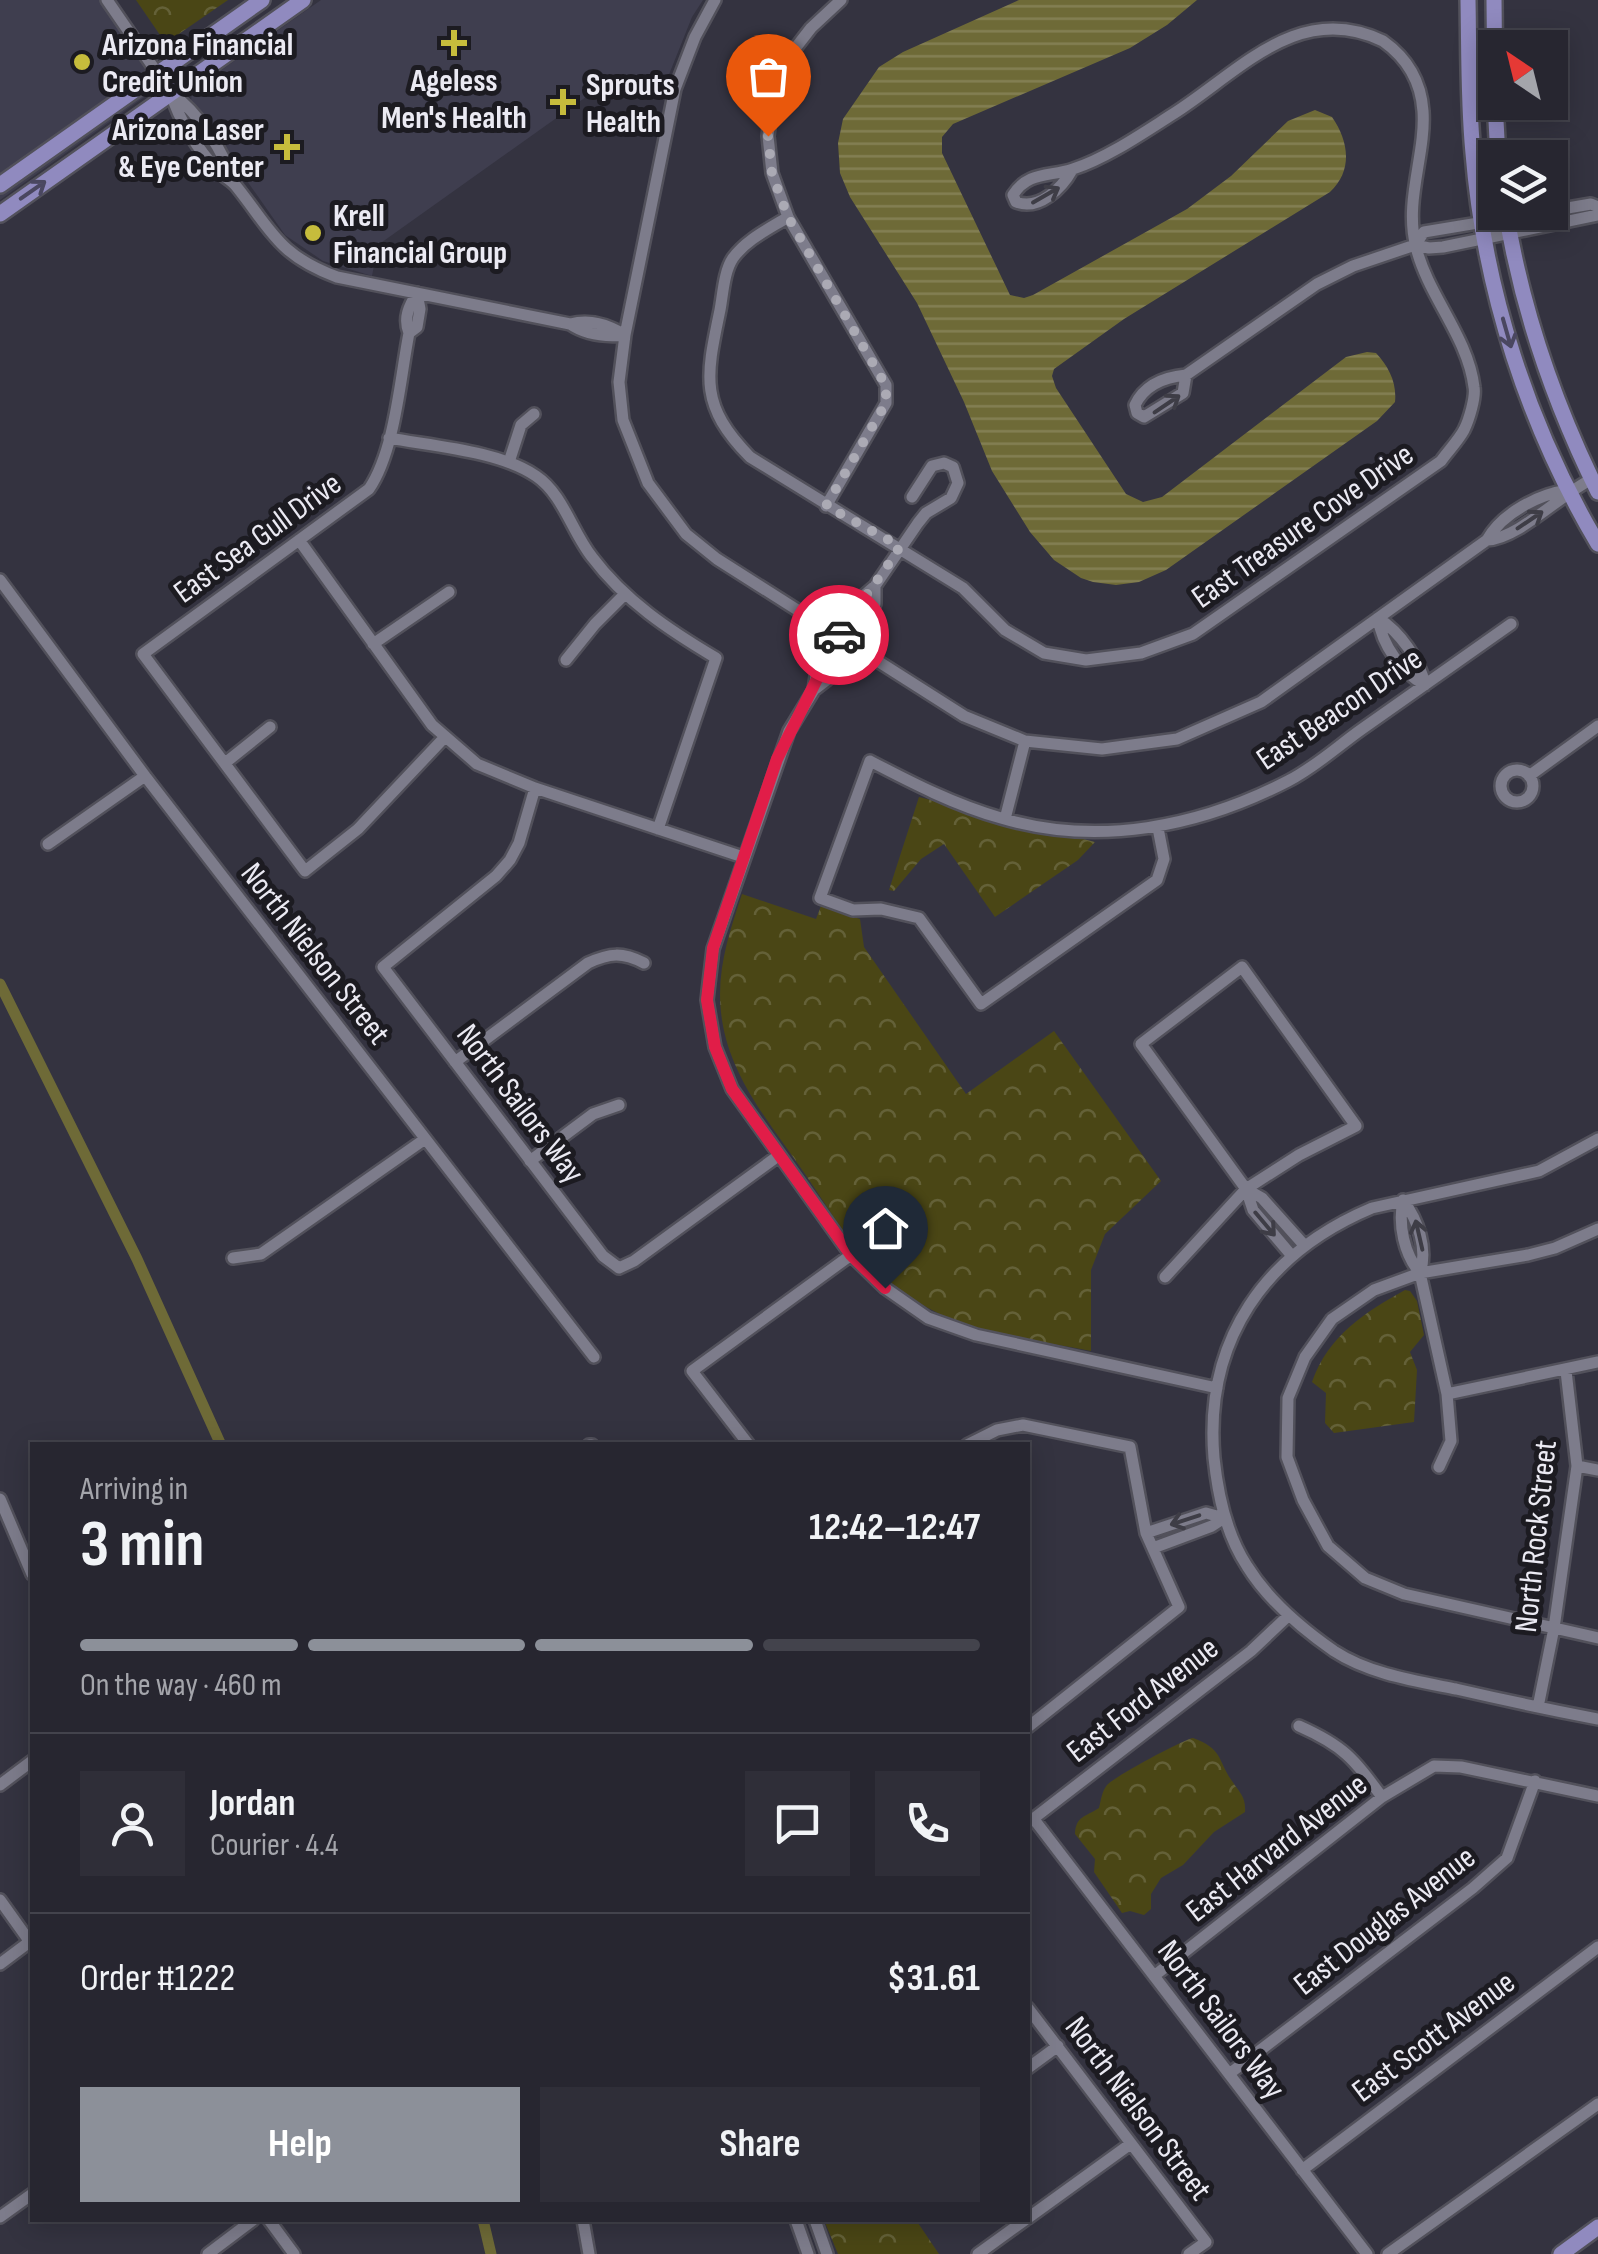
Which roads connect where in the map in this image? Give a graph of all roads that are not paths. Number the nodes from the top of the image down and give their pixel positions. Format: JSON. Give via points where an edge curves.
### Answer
{"nodes":[{"id":1,"x":106,"y":0,"type":"edge"},
{"id":2,"x":262,"y":0,"type":"edge"},
{"id":3,"x":303,"y":0,"type":"edge"},
{"id":4,"x":715,"y":0,"type":"edge"},
{"id":5,"x":841,"y":0,"type":"edge"},
{"id":6,"x":1468,"y":0,"type":"edge"},
{"id":7,"x":1494,"y":0,"type":"edge"},
{"id":8,"x":1494,"y":30,"type":"edge"},
{"id":9,"x":164,"y":83,"type":"junction"},
{"id":10,"x":1072,"y":170,"type":"junction"},
{"id":11,"x":0,"y":185,"type":"edge"},
{"id":12,"x":1478,"y":189,"type":"edge"},
{"id":13,"x":1598,"y":207,"type":"edge"},
{"id":14,"x":1568,"y":208,"type":"edge"},
{"id":15,"x":0,"y":214,"type":"edge"},
{"id":16,"x":1598,"y":215,"type":"edge"},
{"id":17,"x":788,"y":217,"type":"junction"},
{"id":18,"x":1568,"y":217,"type":"edge"},
{"id":19,"x":1483,"y":230,"type":"joint"},
{"id":20,"x":1510,"y":230,"type":"edge"},
{"id":21,"x":1415,"y":245,"type":"junction"},
{"id":22,"x":417,"y":293,"type":"junction"},
{"id":23,"x":625,"y":334,"type":"junction"},
{"id":24,"x":1186,"y":375,"type":"junction"},
{"id":25,"x":534,"y":414,"type":"dead end"},
{"id":26,"x":388,"y":438,"type":"junction"},
{"id":27,"x":509,"y":462,"type":"junction"},
{"id":28,"x":1595,"y":486,"type":"edge"},
{"id":29,"x":1569,"y":490,"type":"junction"},
{"id":30,"x":912,"y":497,"type":"dead end"},
{"id":31,"x":826,"y":506,"type":"junction"},
{"id":32,"x":299,"y":540,"type":"junction"},
{"id":33,"x":1598,"y":544,"type":"edge"},
{"id":34,"x":900,"y":546,"type":"junction"},
{"id":35,"x":0,"y":580,"type":"edge"},
{"id":36,"x":449,"y":592,"type":"dead end"},
{"id":37,"x":624,"y":596,"type":"junction"},
{"id":38,"x":1378,"y":618,"type":"junction"},
{"id":39,"x":1511,"y":624,"type":"dead end"},
{"id":40,"x":844,"y":641,"type":"junction"},
{"id":41,"x":373,"y":644,"type":"junction"},
{"id":42,"x":566,"y":660,"type":"dead end"},
{"id":43,"x":1425,"y":685,"type":"junction"},
{"id":44,"x":1598,"y":726,"type":"edge"},
{"id":45,"x":270,"y":727,"type":"dead end"},
{"id":46,"x":444,"y":738,"type":"junction"},
{"id":47,"x":1025,"y":741,"type":"junction"},
{"id":48,"x":225,"y":764,"type":"junction"},
{"id":49,"x":146,"y":776,"type":"junction"},
{"id":50,"x":1529,"y":776,"type":"dead end"},
{"id":51,"x":535,"y":788,"type":"junction"},
{"id":52,"x":1004,"y":819,"type":"junction"},
{"id":53,"x":1158,"y":828,"type":"junction"},
{"id":54,"x":658,"y":830,"type":"junction"},
{"id":55,"x":48,"y":844,"type":"dead end"},
{"id":56,"x":744,"y":857,"type":"junction"},
{"id":57,"x":644,"y":963,"type":"dead end"},
{"id":58,"x":455,"y":1062,"type":"junction"},
{"id":59,"x":619,"y":1105,"type":"dead end"},
{"id":60,"x":424,"y":1139,"type":"junction"},
{"id":61,"x":1598,"y":1139,"type":"edge"},
{"id":62,"x":778,"y":1156,"type":"junction"},
{"id":63,"x":530,"y":1162,"type":"junction"},
{"id":64,"x":1246,"y":1188,"type":"junction"},
{"id":65,"x":1403,"y":1200,"type":"junction"},
{"id":66,"x":1598,"y":1229,"type":"edge"},
{"id":67,"x":1304,"y":1245,"type":"junction"},
{"id":68,"x":851,"y":1255,"type":"junction"},
{"id":69,"x":1292,"y":1256,"type":"junction"},
{"id":70,"x":232,"y":1258,"type":"dead end"},
{"id":71,"x":1420,"y":1274,"type":"junction"},
{"id":72,"x":1165,"y":1276,"type":"dead end"},
{"id":73,"x":594,"y":1357,"type":"dead end"},
{"id":74,"x":1598,"y":1362,"type":"edge"},
{"id":75,"x":1566,"y":1371,"type":"junction"},
{"id":76,"x":1217,"y":1388,"type":"junction"},
{"id":77,"x":1448,"y":1394,"type":"junction"},
{"id":78,"x":747,"y":1442,"type":"edge"},
{"id":79,"x":974,"y":1442,"type":"edge"},
{"id":80,"x":1577,"y":1466,"type":"junction"},
{"id":81,"x":1439,"y":1467,"type":"dead end"},
{"id":82,"x":1598,"y":1470,"type":"edge"},
{"id":83,"x":0,"y":1499,"type":"edge"},
{"id":84,"x":1224,"y":1518,"type":"junction"},
{"id":85,"x":1146,"y":1533,"type":"junction"},
{"id":86,"x":1152,"y":1548,"type":"junction"},
{"id":87,"x":30,"y":1569,"type":"edge"},
{"id":88,"x":1288,"y":1616,"type":"junction"},
{"id":89,"x":1554,"y":1628,"type":"junction"},
{"id":90,"x":1598,"y":1638,"type":"edge"},
{"id":91,"x":1538,"y":1707,"type":"junction"},
{"id":92,"x":1598,"y":1720,"type":"edge"},
{"id":93,"x":1030,"y":1725,"type":"edge"},
{"id":94,"x":1299,"y":1726,"type":"dead end"},
{"id":95,"x":30,"y":1762,"type":"edge"},
{"id":96,"x":1536,"y":1781,"type":"junction"},
{"id":97,"x":0,"y":1785,"type":"edge"},
{"id":98,"x":1598,"y":1796,"type":"edge"},
{"id":99,"x":1382,"y":1798,"type":"junction"},
{"id":100,"x":1030,"y":1820,"type":"edge"},
{"id":101,"x":0,"y":1900,"type":"edge"},
{"id":102,"x":30,"y":1941,"type":"edge"},
{"id":103,"x":30,"y":1943,"type":"edge"},
{"id":104,"x":1598,"y":1947,"type":"edge"},
{"id":105,"x":0,"y":1964,"type":"edge"},
{"id":106,"x":1154,"y":1976,"type":"junction"},
{"id":107,"x":1030,"y":2011,"type":"edge"},
{"id":108,"x":1058,"y":2046,"type":"junction"},
{"id":109,"x":1030,"y":2067,"type":"edge"},
{"id":110,"x":1229,"y":2074,"type":"junction"},
{"id":111,"x":1598,"y":2104,"type":"edge"},
{"id":112,"x":1129,"y":2145,"type":"junction"},
{"id":113,"x":1302,"y":2170,"type":"junction"},
{"id":114,"x":30,"y":2196,"type":"edge"},
{"id":115,"x":1030,"y":2216,"type":"edge"},
{"id":116,"x":0,"y":2218,"type":"edge"},
{"id":117,"x":249,"y":2222,"type":"edge"},
{"id":118,"x":270,"y":2222,"type":"edge"},
{"id":119,"x":583,"y":2222,"type":"edge"},
{"id":120,"x":797,"y":2222,"type":"edge"},
{"id":121,"x":816,"y":2222,"type":"edge"},
{"id":122,"x":1022,"y":2222,"type":"edge"},
{"id":123,"x":1598,"y":2228,"type":"edge"},
{"id":124,"x":208,"y":2254,"type":"edge"},
{"id":125,"x":294,"y":2254,"type":"edge"},
{"id":126,"x":589,"y":2254,"type":"edge"},
{"id":127,"x":808,"y":2254,"type":"edge"},
{"id":128,"x":828,"y":2254,"type":"edge"},
{"id":129,"x":978,"y":2254,"type":"edge"},
{"id":130,"x":1189,"y":2254,"type":"edge"},
{"id":131,"x":1366,"y":2254,"type":"edge"},
{"id":132,"x":1388,"y":2254,"type":"edge"},
{"id":133,"x":1561,"y":2254,"type":"edge"}],
"edges":[{"from":1,"to":9,"type":"street"},
{"from":2,"to":9,"type":"main road"},
{"from":3,"to":9,"type":"main road"},
{"from":4,"to":23,"type":"street","via":[[675,90]]},
{"from":5,"to":17,"type":"street","via":[[783,64],[772,102],[772,174]]},
{"from":6,"to":12,"type":"main road"},
{"from":7,"to":8,"type":"main road"},
{"from":9,"to":11,"type":"main road"},
{"from":15,"to":9,"type":"main road","one_way":true},
{"from":9,"to":22,"type":"street","via":[[229,166],[266,230],[305,263],[337,277]]},
{"from":10,"to":10,"type":"street","name":"East Treasure Cove Drive","one_way":true,"via":[[1030,179],[1013,195],[1016,202],[1038,202],[1064,185]]},
{"from":10,"to":21,"type":"street","name":"East Treasure Cove Drive","via":[[1176,112],[1277,34],[1305,23],[1338,22],[1387,44],[1419,86],[1424,114],[1414,180]]},
{"from":13,"to":14,"type":"street"},
{"from":16,"to":18,"type":"street"},
{"from":17,"to":31,"type":"street","via":[[886,386],[886,403]]},
{"from":17,"to":31,"type":"street","name":"East Treasure Cove Drive","via":[[744,244],[730,262],[708,365],[710,396],[726,433],[750,458]]},
{"from":19,"to":21,"type":"street","via":[[1430,248]]},
{"from":19,"to":29,"type":"main road","one_way":true,"via":[[1514,357]]},
{"from":20,"to":28,"type":"main road","via":[[1537,343]]},
{"from":21,"to":24,"type":"street","via":[[1317,284]]},
{"from":21,"to":34,"type":"street","name":"East Treasure Cove Drive","via":[[1476,390],[1464,431],[1441,461],[1193,634],[1141,653],[1086,660],[1044,653]]},
{"from":22,"to":23,"type":"street","via":[[580,331]]},
{"from":22,"to":26,"type":"street","name":"East Sea Gull Drive","via":[[417,327],[409,333]]},
{"from":23,"to":40,"type":"street","via":[[623,420],[670,517],[716,559]]},
{"from":24,"to":24,"type":"street","one_way":true,"via":[[1154,384],[1139,396],[1137,413],[1144,418],[1183,393]]},
{"from":25,"to":27,"type":"street","via":[[520,425]]},
{"from":26,"to":27,"type":"street"},
{"from":26,"to":32,"type":"street","name":"East Sea Gull Drive","via":[[369,488]]},
{"from":27,"to":37,"type":"street","via":[[538,476],[556,496],[574,532]]},
{"from":28,"to":29,"type":"street"},
{"from":29,"to":33,"type":"main road"},
{"from":29,"to":38,"type":"street"},
{"from":30,"to":34,"type":"street","via":[[932,466],[953,467],[958,484],[951,498],[926,512]]},
{"from":31,"to":34,"type":"street","name":"East Treasure Cove Drive"},
{"from":32,"to":41,"type":"street"},
{"from":32,"to":48,"type":"street","name":"East Sea Gull Drive","via":[[143,654]]},
{"from":34,"to":40,"type":"street","via":[[876,586],[875,604]]},
{"from":35,"to":49,"type":"street","name":"North Nielson Street"},
{"from":36,"to":41,"type":"street"},
{"from":37,"to":42,"type":"street"},
{"from":37,"to":54,"type":"street","via":[[716,658]]},
{"from":38,"to":43,"type":"street","via":[[1380,636],[1410,677]]},
{"from":38,"to":47,"type":"street","via":[[1261,702],[1177,739],[1102,750]]},
{"from":39,"to":43,"type":"street","name":"East Beacon Drive"},
{"from":40,"to":47,"type":"street","via":[[964,716]]},
{"from":40,"to":56,"type":"street","via":[[827,680],[814,690],[782,746]]},
{"from":41,"to":46,"type":"street"},
{"from":43,"to":53,"type":"street","name":"East Beacon Drive","via":[[1290,780]]},
{"from":44,"to":50,"type":"street"},
{"from":45,"to":48,"type":"street"},
{"from":46,"to":48,"type":"street","via":[[358,829],[305,871]]},
{"from":46,"to":51,"type":"street","via":[[477,764]]},
{"from":47,"to":52,"type":"street"},
{"from":49,"to":55,"type":"street"},
{"from":49,"to":60,"type":"street","name":"North Nielson Street"},
{"from":51,"to":54,"type":"street"},
{"from":51,"to":58,"type":"street","name":"North Sailors Way","via":[[510,860],[383,967]]},
{"from":52,"to":53,"type":"street","name":"East Beacon Drive","via":[[1102,832]]},
{"from":52,"to":53,"type":"street","name":"East Beacon Drive","via":[[870,761],[820,898],[853,910],[919,918],[981,1004],[1157,880],[1164,859]]},
{"from":54,"to":56,"type":"street"},
{"from":56,"to":62,"type":"street","via":[[713,948],[707,1000],[715,1047],[732,1089]]},
{"from":57,"to":58,"type":"street","via":[[624,953],[588,962]]},
{"from":58,"to":63,"type":"street","name":"North Sailors Way"},
{"from":59,"to":63,"type":"street","via":[[592,1114]]},
{"from":60,"to":70,"type":"street","via":[[261,1254]]},
{"from":60,"to":73,"type":"street","name":"North Nielson Street"},
{"from":61,"to":65,"type":"street","via":[[1538,1171]]},
{"from":62,"to":63,"type":"street","name":"North Sailors Way","via":[[619,1268]]},
{"from":62,"to":68,"type":"street"},
{"from":64,"to":64,"type":"street","via":[[1140,1044],[1242,967],[1356,1126]]},
{"from":64,"to":67,"type":"street"},
{"from":64,"to":69,"type":"street","one_way":true,"via":[[1253,1210]]},
{"from":64,"to":72,"type":"street"},
{"from":65,"to":67,"type":"street","via":[[1346,1219]]},
{"from":65,"to":71,"type":"street","via":[[1414,1215],[1424,1259]]},
{"from":66,"to":71,"type":"street","via":[[1528,1255]]},
{"from":67,"to":69,"type":"street"},
{"from":68,"to":76,"type":"street","via":[[894,1295],[950,1328]]},
{"from":68,"to":78,"type":"street","via":[[692,1371]]},
{"from":69,"to":76,"type":"street","via":[[1238,1322]]},
{"from":71,"to":77,"type":"street"},
{"from":71,"to":89,"type":"street","via":[[1374,1290],[1332,1319],[1305,1357],[1288,1398],[1287,1456],[1303,1500],[1328,1546],[1365,1578],[1404,1594]]},
{"from":74,"to":75,"type":"street"},
{"from":75,"to":77,"type":"street"},
{"from":75,"to":80,"type":"street","name":"North Rock Street"},
{"from":76,"to":84,"type":"street","via":[[1212,1439]]},
{"from":77,"to":81,"type":"street","via":[[1451,1441]]},
{"from":79,"to":85,"type":"street","via":[[1023,1425],[1130,1448]]},
{"from":80,"to":82,"type":"street"},
{"from":80,"to":89,"type":"street","name":"North Rock Street"},
{"from":83,"to":87,"type":"street"},
{"from":84,"to":85,"type":"street","one_way":true,"via":[[1206,1513]]},
{"from":84,"to":86,"type":"street"},
{"from":84,"to":88,"type":"street","via":[[1247,1567]]},
{"from":85,"to":86,"type":"street"},
{"from":86,"to":93,"type":"street","via":[[1179,1607]]},
{"from":88,"to":91,"type":"street","via":[[1338,1653],[1392,1676]]},
{"from":88,"to":100,"type":"street","name":"East Ford Avenue"},
{"from":89,"to":90,"type":"street"},
{"from":89,"to":91,"type":"street","name":"North Rock Street"},
{"from":91,"to":92,"type":"street"},
{"from":94,"to":99,"type":"street","via":[[1351,1755]]},
{"from":95,"to":97,"type":"street"},
{"from":96,"to":98,"type":"street"},
{"from":96,"to":99,"type":"street","name":"East Harvard Avenue","via":[[1434,1766]]},
{"from":96,"to":110,"type":"street","name":"East Douglas Avenue","via":[[1507,1858]]},
{"from":99,"to":106,"type":"street","name":"East Harvard Avenue"},
{"from":100,"to":106,"type":"street","name":"North Sailors Way"},
{"from":101,"to":102,"type":"street"},
{"from":103,"to":105,"type":"street"},
{"from":104,"to":113,"type":"street","name":"East Scott Avenue"},
{"from":106,"to":110,"type":"street","name":"North Sailors Way"},
{"from":107,"to":108,"type":"street","name":"North Nielson Street"},
{"from":108,"to":109,"type":"street"},
{"from":108,"to":112,"type":"street","name":"North Nielson Street"},
{"from":110,"to":113,"type":"street","name":"North Sailors Way"},
{"from":111,"to":132,"type":"street"},
{"from":112,"to":115,"type":"street"},
{"from":112,"to":130,"type":"street","name":"North Nielson Street","via":[[1206,2242]]},
{"from":113,"to":131,"type":"street","name":"North Sailors Way"},
{"from":114,"to":116,"type":"street"},
{"from":117,"to":124,"type":"street"},
{"from":118,"to":125,"type":"street"},
{"from":119,"to":126,"type":"street"},
{"from":120,"to":127,"type":"street"},
{"from":121,"to":128,"type":"street"},
{"from":122,"to":129,"type":"street"},
{"from":123,"to":133,"type":"main road"}]}
